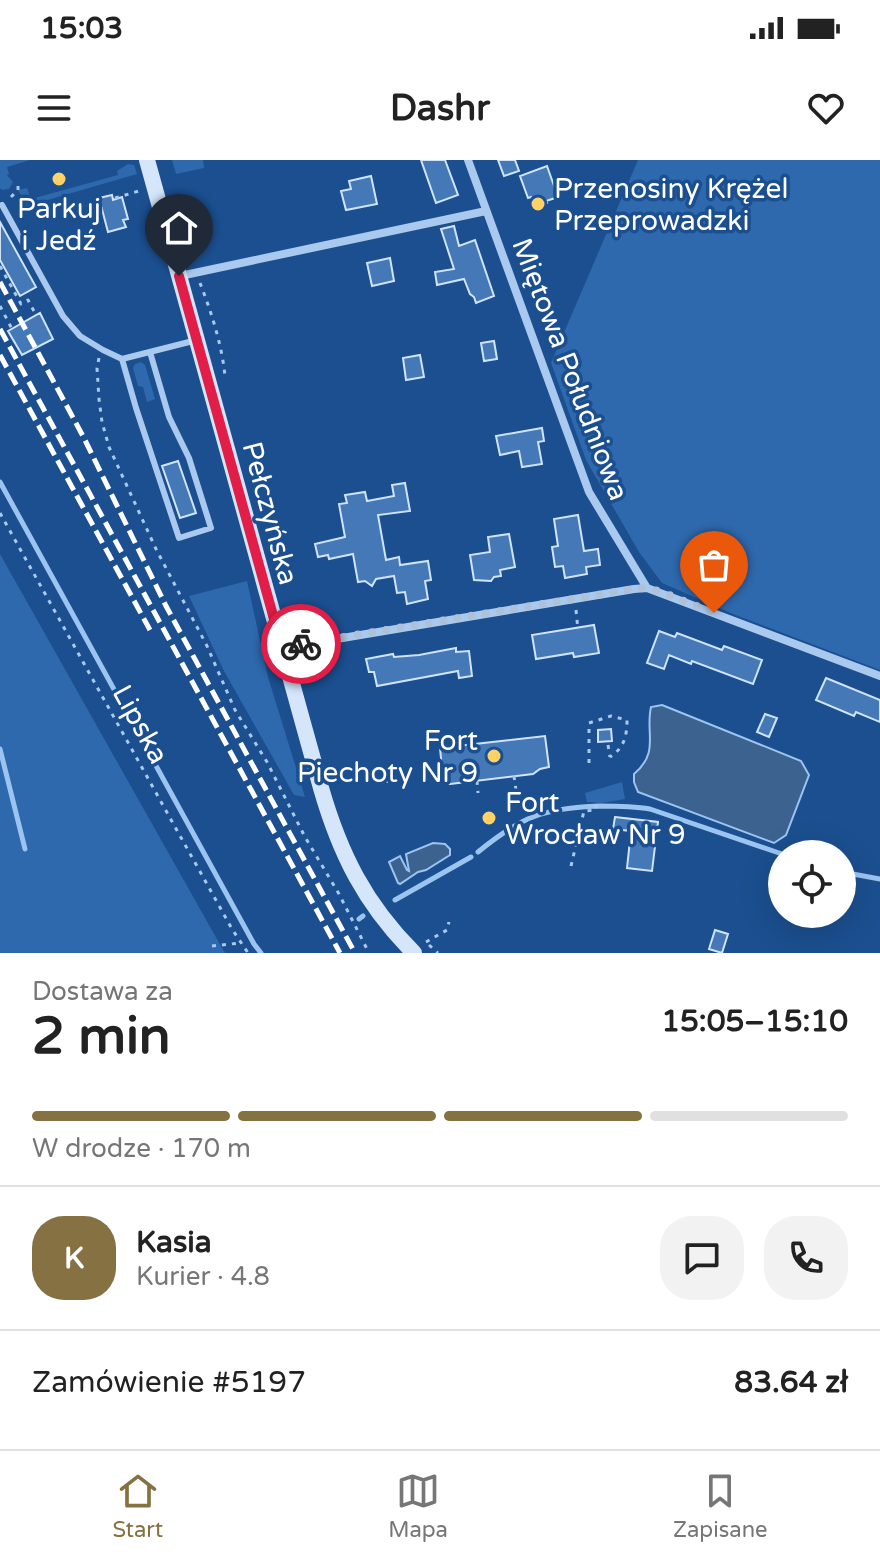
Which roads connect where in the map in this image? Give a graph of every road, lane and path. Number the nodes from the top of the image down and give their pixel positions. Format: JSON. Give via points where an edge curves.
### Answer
{"nodes":[{"id":1,"x":147,"y":160,"type":"edge"},
{"id":2,"x":468,"y":160,"type":"edge"},
{"id":3,"x":18,"y":184,"type":"dead end"},
{"id":4,"x":145,"y":190,"type":"dead end"},
{"id":5,"x":115,"y":198,"type":"dead end"},
{"id":6,"x":2,"y":205,"type":"joint"},
{"id":7,"x":486,"y":211,"type":"junction"},
{"id":8,"x":0,"y":266,"type":"edge"},
{"id":9,"x":187,"y":274,"type":"junction"},
{"id":10,"x":24,"y":294,"type":"dead end"},
{"id":11,"x":28,"y":300,"type":"junction"},
{"id":12,"x":0,"y":306,"type":"edge"},
{"id":13,"x":36,"y":315,"type":"dead end"},
{"id":14,"x":12,"y":329,"type":"dead end"},
{"id":15,"x":197,"y":340,"type":"junction"},
{"id":16,"x":103,"y":350,"type":"junction"},
{"id":17,"x":150,"y":352,"type":"junction"},
{"id":18,"x":122,"y":359,"type":"junction"},
{"id":19,"x":225,"y":379,"type":"dead end"},
{"id":20,"x":0,"y":513,"type":"edge"},
{"id":21,"x":647,"y":588,"type":"junction"},
{"id":22,"x":574,"y":599,"type":"junction"},
{"id":23,"x":578,"y":630,"type":"dead end"},
{"id":24,"x":282,"y":648,"type":"junction"},
{"id":25,"x":880,"y":676,"type":"edge"},
{"id":26,"x":608,"y":745,"type":"dead end"},
{"id":27,"x":589,"y":763,"type":"dead end"},
{"id":28,"x":514,"y":776,"type":"dead end"},
{"id":29,"x":386,"y":779,"type":"dead end"},
{"id":30,"x":477,"y":781,"type":"dead end"},
{"id":31,"x":393,"y":785,"type":"dead end"},
{"id":32,"x":516,"y":790,"type":"dead end"},
{"id":33,"x":478,"y":793,"type":"dead end"},
{"id":34,"x":596,"y":803,"type":"dead end"},
{"id":35,"x":571,"y":866,"type":"dead end"},
{"id":36,"x":449,"y":922,"type":"dead end"},
{"id":37,"x":241,"y":943,"type":"junction"},
{"id":38,"x":212,"y":946,"type":"dead end"},
{"id":39,"x":420,"y":948,"type":"edge"},
{"id":40,"x":248,"y":953,"type":"edge"},
{"id":41,"x":369,"y":953,"type":"edge"}],
"edges":[{"from":1,"to":9,"type":"main road","name":"Pełczyńska"},
{"from":2,"to":7,"type":"street","name":"Miętowa Południowa"},
{"from":3,"to":6,"type":"path"},
{"from":4,"to":5,"type":"path"},
{"from":6,"to":16,"type":"lane","via":[[63,316],[80,336]]},
{"from":7,"to":9,"type":"street"},
{"from":7,"to":21,"type":"street","name":"Miętowa Południowa","via":[[589,492]]},
{"from":8,"to":11,"type":"path","via":[[21,304]]},
{"from":9,"to":15,"type":"main road","name":"Pełczyńska"},
{"from":9,"to":19,"type":"path","via":[[209,310]]},
{"from":10,"to":11,"type":"path"},
{"from":11,"to":13,"type":"path"},
{"from":12,"to":14,"type":"path"},
{"from":15,"to":17,"type":"lane"},
{"from":15,"to":24,"type":"main road","name":"Pełczyńska"},
{"from":16,"to":18,"type":"lane"},
{"from":16,"to":41,"type":"path","via":[[97,368],[109,447],[235,710]]},
{"from":17,"to":18,"type":"lane"},
{"from":17,"to":18,"type":"lane","via":[[211,528],[179,538]]},
{"from":20,"to":37,"type":"path","name":"Lipska"},
{"from":21,"to":22,"type":"street"},
{"from":21,"to":25,"type":"street"},
{"from":22,"to":23,"type":"path"},
{"from":22,"to":24,"type":"street"},
{"from":24,"to":39,"type":"main road","name":"Pełczyńska","via":[[340,845],[383,919]]},
{"from":26,"to":27,"type":"path","via":[[610,757],[627,736],[627,720],[611,716],[589,723]]},
{"from":28,"to":32,"type":"path"},
{"from":29,"to":31,"type":"path"},
{"from":30,"to":33,"type":"path"},
{"from":34,"to":35,"type":"path","via":[[596,810],[584,811]]},
{"from":36,"to":39,"type":"path","via":[[447,930]]},
{"from":37,"to":38,"type":"path"},
{"from":37,"to":40,"type":"path","name":"Lipska"}]}
